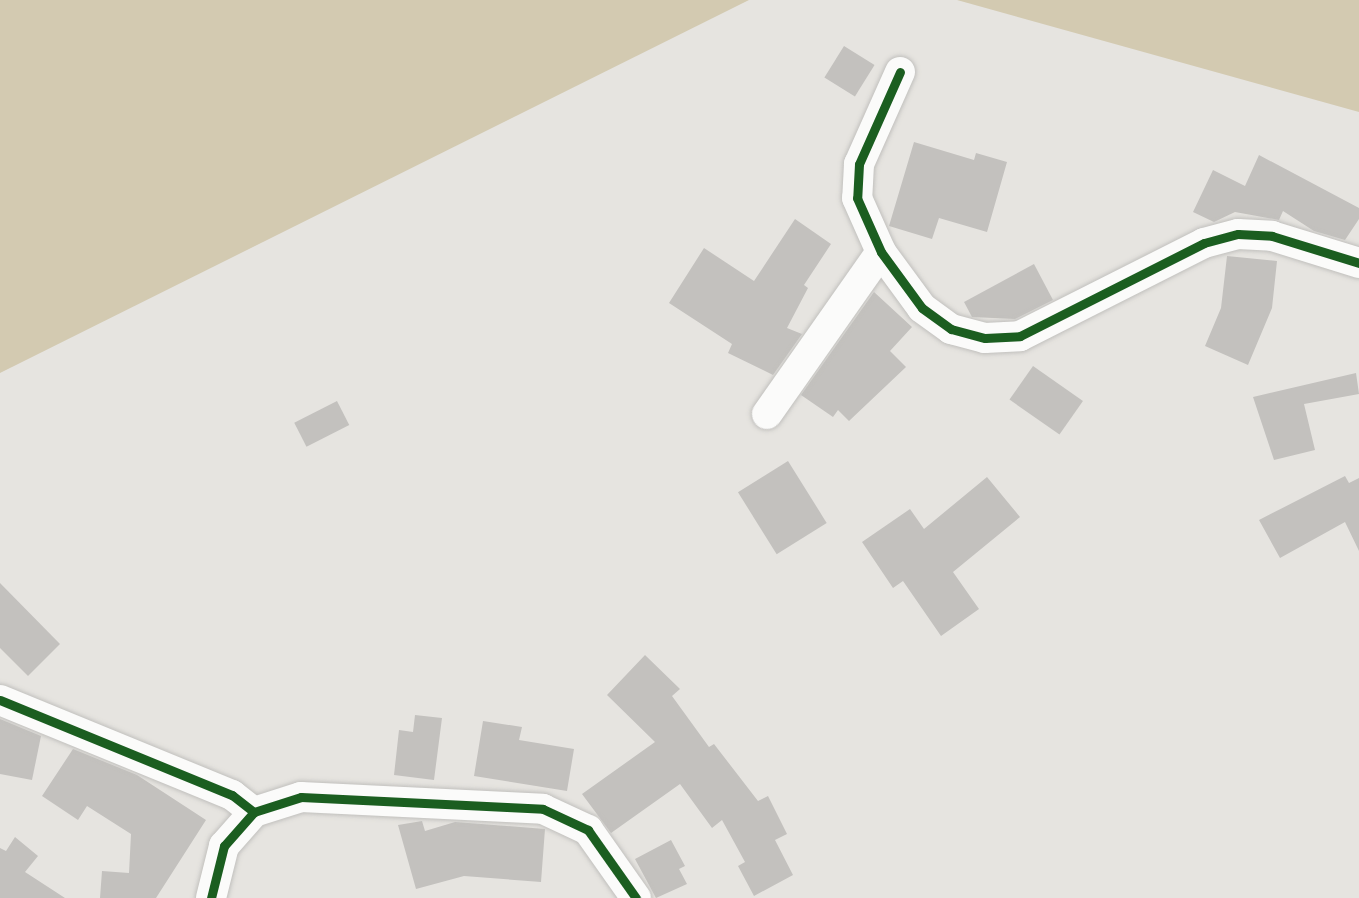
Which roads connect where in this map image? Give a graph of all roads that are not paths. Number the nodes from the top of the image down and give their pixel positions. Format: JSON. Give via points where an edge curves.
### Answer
{"nodes":[{"id":1,"x":900,"y":72,"type":"dead end"},
{"id":2,"x":881,"y":252,"type":"junction"},
{"id":3,"x":1359,"y":263,"type":"edge"},
{"id":4,"x":767,"y":414,"type":"dead end"},
{"id":5,"x":0,"y":700,"type":"edge"},
{"id":6,"x":254,"y":812,"type":"junction"},
{"id":7,"x":211,"y":898,"type":"edge"},
{"id":8,"x":636,"y":898,"type":"edge"}],
"edges":[{"from":1,"to":2,"type":"street","via":[[865,147],[856,181],[862,215]]},
{"from":2,"to":3,"type":"street","via":[[935,320],[985,338],[1037,329],[1221,238],[1272,236]]},
{"from":2,"to":4,"type":"street"},
{"from":5,"to":6,"type":"street","via":[[232,795]]},
{"from":6,"to":7,"type":"street","via":[[224,846]]},
{"from":6,"to":8,"type":"street","via":[[301,797],[542,809],[588,830]]}]}
